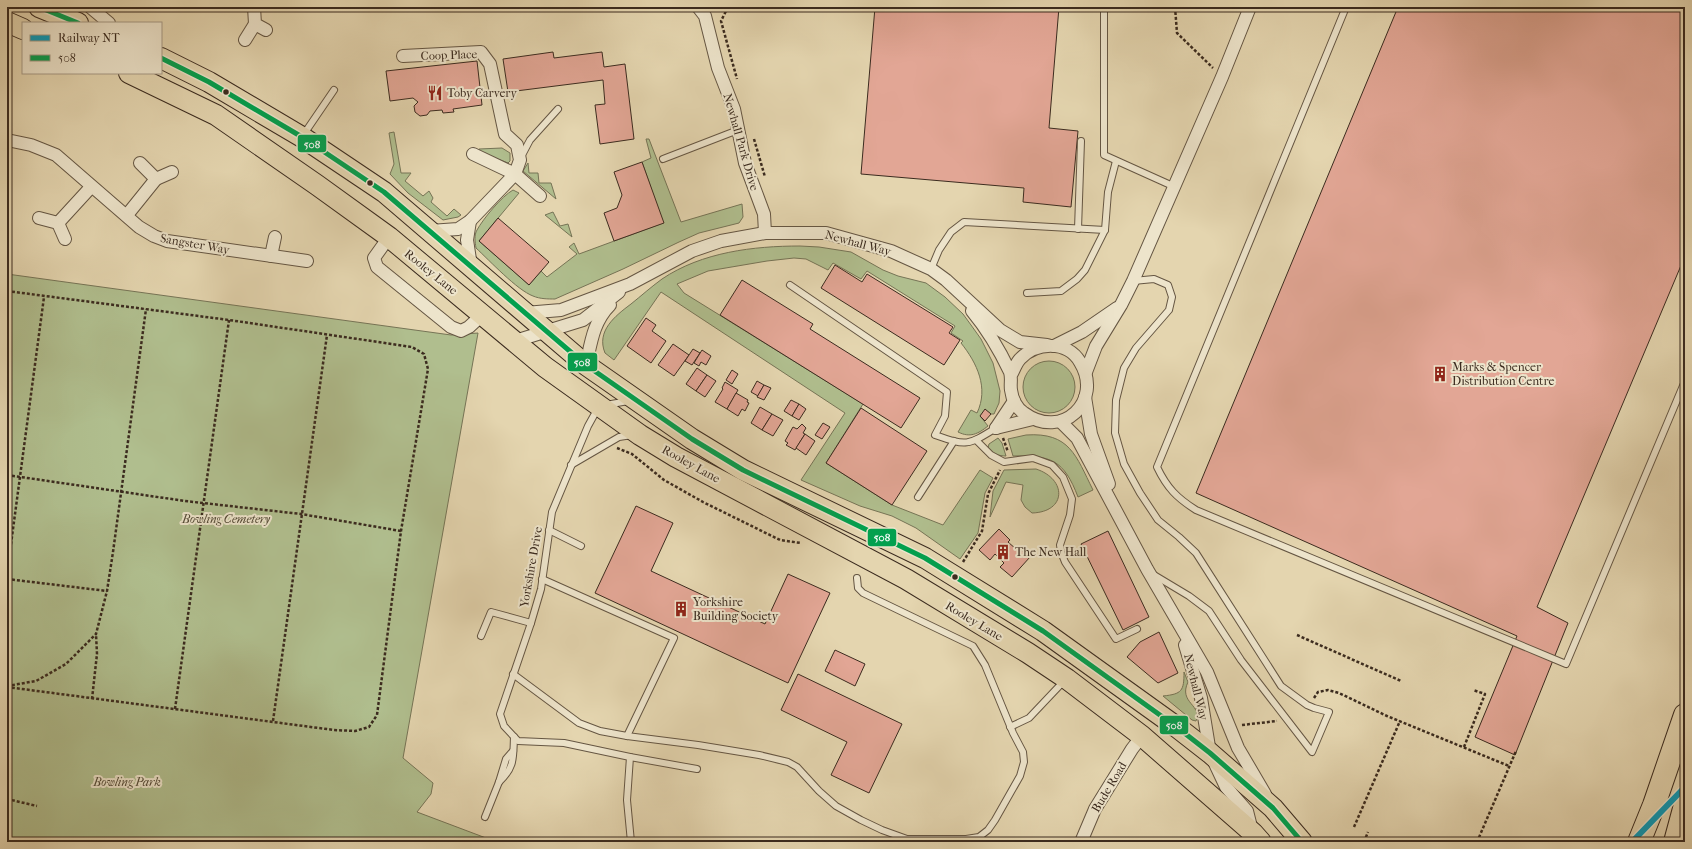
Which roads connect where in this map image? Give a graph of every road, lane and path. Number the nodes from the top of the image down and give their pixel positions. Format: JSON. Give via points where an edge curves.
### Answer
{"nodes":[{"id":1,"x":39,"y":7,"type":"edge"},
{"id":2,"x":90,"y":7,"type":"edge"},
{"id":3,"x":254,"y":7,"type":"edge"},
{"id":4,"x":698,"y":7,"type":"edge"},
{"id":5,"x":1104,"y":7,"type":"edge"},
{"id":6,"x":1174,"y":7,"type":"edge"},
{"id":7,"x":1250,"y":7,"type":"edge"},
{"id":8,"x":1346,"y":7,"type":"edge"},
{"id":9,"x":7,"y":22,"type":"edge"},
{"id":10,"x":76,"y":22,"type":"edge"},
{"id":11,"x":108,"y":22,"type":"edge"},
{"id":12,"x":255,"y":24,"type":"junction"},
{"id":13,"x":22,"y":29,"type":"edge"},
{"id":14,"x":266,"y":30,"type":"dead end"},
{"id":15,"x":244,"y":40,"type":"dead end"},
{"id":16,"x":403,"y":56,"type":"dead end"},
{"id":17,"x":162,"y":58,"type":"edge"},
{"id":18,"x":131,"y":74,"type":"edge"},
{"id":19,"x":1222,"y":77,"type":"junction"},
{"id":20,"x":334,"y":90,"type":"dead end"},
{"id":21,"x":558,"y":108,"type":"dead end"},
{"id":22,"x":738,"y":130,"type":"junction"},
{"id":23,"x":302,"y":138,"type":"junction"},
{"id":24,"x":7,"y":140,"type":"edge"},
{"id":25,"x":1081,"y":141,"type":"dead end"},
{"id":26,"x":473,"y":154,"type":"dead end"},
{"id":27,"x":663,"y":159,"type":"dead end"},
{"id":28,"x":520,"y":160,"type":"junction"},
{"id":29,"x":1116,"y":161,"type":"junction"},
{"id":30,"x":140,"y":163,"type":"dead end"},
{"id":31,"x":172,"y":172,"type":"dead end"},
{"id":32,"x":514,"y":174,"type":"junction"},
{"id":33,"x":156,"y":179,"type":"junction"},
{"id":34,"x":91,"y":187,"type":"junction"},
{"id":35,"x":1175,"y":187,"type":"junction"},
{"id":36,"x":540,"y":196,"type":"dead end"},
{"id":37,"x":127,"y":215,"type":"junction"},
{"id":38,"x":39,"y":218,"type":"dead end"},
{"id":39,"x":470,"y":220,"type":"junction"},
{"id":40,"x":58,"y":223,"type":"junction"},
{"id":41,"x":1078,"y":229,"type":"junction"},
{"id":42,"x":1105,"y":230,"type":"junction"},
{"id":43,"x":430,"y":231,"type":"junction"},
{"id":44,"x":765,"y":233,"type":"junction"},
{"id":45,"x":275,"y":237,"type":"dead end"},
{"id":46,"x":388,"y":237,"type":"junction"},
{"id":47,"x":65,"y":238,"type":"dead end"},
{"id":48,"x":271,"y":256,"type":"junction"},
{"id":49,"x":307,"y":261,"type":"dead end"},
{"id":50,"x":471,"y":266,"type":"junction"},
{"id":51,"x":931,"y":269,"type":"junction"},
{"id":52,"x":946,"y":280,"type":"junction"},
{"id":53,"x":1133,"y":281,"type":"junction"},
{"id":54,"x":630,"y":284,"type":"junction"},
{"id":55,"x":790,"y":286,"type":"dead end"},
{"id":56,"x":7,"y":291,"type":"edge"},
{"id":57,"x":1027,"y":293,"type":"dead end"},
{"id":58,"x":44,"y":296,"type":"junction"},
{"id":59,"x":1121,"y":305,"type":"junction"},
{"id":60,"x":146,"y":309,"type":"junction"},
{"id":61,"x":525,"y":313,"type":"junction"},
{"id":62,"x":483,"y":314,"type":"junction"},
{"id":63,"x":229,"y":320,"type":"junction"},
{"id":64,"x":547,"y":332,"type":"junction"},
{"id":65,"x":327,"y":335,"type":"junction"},
{"id":66,"x":515,"y":341,"type":"junction"},
{"id":67,"x":1051,"y":345,"type":"junction"},
{"id":68,"x":586,"y":365,"type":"junction"},
{"id":69,"x":1086,"y":372,"type":"junction"},
{"id":70,"x":1011,"y":375,"type":"junction"},
{"id":71,"x":1685,"y":381,"type":"edge"},
{"id":72,"x":1085,"y":397,"type":"junction"},
{"id":73,"x":634,"y":400,"type":"junction"},
{"id":74,"x":1014,"y":401,"type":"junction"},
{"id":75,"x":599,"y":406,"type":"junction"},
{"id":76,"x":1033,"y":419,"type":"junction"},
{"id":77,"x":1060,"y":422,"type":"junction"},
{"id":78,"x":997,"y":428,"type":"junction"},
{"id":79,"x":640,"y":435,"type":"junction"},
{"id":80,"x":976,"y":440,"type":"junction"},
{"id":81,"x":954,"y":441,"type":"junction"},
{"id":82,"x":1004,"y":462,"type":"junction"},
{"id":83,"x":571,"y":465,"type":"junction"},
{"id":84,"x":7,"y":475,"type":"edge"},
{"id":85,"x":20,"y":477,"type":"junction"},
{"id":86,"x":120,"y":492,"type":"junction"},
{"id":87,"x":918,"y":497,"type":"dead end"},
{"id":88,"x":203,"y":502,"type":"junction"},
{"id":89,"x":301,"y":514,"type":"junction"},
{"id":90,"x":549,"y":530,"type":"junction"},
{"id":91,"x":402,"y":531,"type":"junction"},
{"id":92,"x":1134,"y":544,"type":"junction"},
{"id":93,"x":581,"y":546,"type":"dead end"},
{"id":94,"x":963,"y":563,"type":"dead end"},
{"id":95,"x":1147,"y":569,"type":"junction"},
{"id":96,"x":7,"y":574,"type":"edge"},
{"id":97,"x":857,"y":578,"type":"dead end"},
{"id":98,"x":7,"y":579,"type":"edge"},
{"id":99,"x":542,"y":579,"type":"junction"},
{"id":100,"x":107,"y":591,"type":"junction"},
{"id":101,"x":531,"y":623,"type":"junction"},
{"id":102,"x":1180,"y":626,"type":"junction"},
{"id":103,"x":1138,"y":629,"type":"dead end"},
{"id":104,"x":96,"y":634,"type":"junction"},
{"id":105,"x":1297,"y":635,"type":"dead end"},
{"id":106,"x":481,"y":636,"type":"dead end"},
{"id":107,"x":514,"y":674,"type":"junction"},
{"id":108,"x":1067,"y":678,"type":"junction"},
{"id":109,"x":1401,"y":681,"type":"dead end"},
{"id":110,"x":7,"y":686,"type":"edge"},
{"id":111,"x":1473,"y":690,"type":"dead end"},
{"id":112,"x":92,"y":699,"type":"junction"},
{"id":113,"x":1307,"y":705,"type":"junction"},
{"id":114,"x":175,"y":709,"type":"junction"},
{"id":115,"x":1685,"y":715,"type":"edge"},
{"id":116,"x":1287,"y":720,"type":"junction"},
{"id":117,"x":273,"y":721,"type":"junction"},
{"id":118,"x":1400,"y":721,"type":"junction"},
{"id":119,"x":1239,"y":725,"type":"dead end"},
{"id":120,"x":1010,"y":727,"type":"junction"},
{"id":121,"x":627,"y":736,"type":"junction"},
{"id":122,"x":1142,"y":736,"type":"junction"},
{"id":123,"x":514,"y":738,"type":"junction"},
{"id":124,"x":1464,"y":747,"type":"junction"},
{"id":125,"x":1516,"y":751,"type":"dead end"},
{"id":126,"x":1210,"y":753,"type":"junction"},
{"id":127,"x":630,"y":757,"type":"junction"},
{"id":128,"x":1509,"y":766,"type":"junction"},
{"id":129,"x":697,"y":769,"type":"dead end"},
{"id":130,"x":7,"y":799,"type":"edge"},
{"id":131,"x":1685,"y":805,"type":"edge"},
{"id":132,"x":37,"y":806,"type":"dead end"},
{"id":133,"x":1273,"y":808,"type":"junction"},
{"id":134,"x":484,"y":817,"type":"dead end"},
{"id":135,"x":1354,"y":828,"type":"dead end"},
{"id":136,"x":1368,"y":832,"type":"dead end"},
{"id":137,"x":1257,"y":837,"type":"edge"},
{"id":138,"x":631,"y":842,"type":"edge"},
{"id":139,"x":1081,"y":842,"type":"edge"},
{"id":140,"x":1302,"y":842,"type":"edge"},
{"id":141,"x":1364,"y":842,"type":"edge"},
{"id":142,"x":1477,"y":842,"type":"edge"},
{"id":143,"x":1639,"y":842,"type":"edge"},
{"id":144,"x":1675,"y":842,"type":"edge"}],
"edges":[{"from":1,"to":10,"type":"highway"},
{"from":2,"to":11,"type":"street"},
{"from":3,"to":12,"type":"street"},
{"from":4,"to":22,"type":"street","name":"Newhall Park Drive","via":[[705,16]]},
{"from":5,"to":29,"type":"lane","via":[[1104,155]]},
{"from":6,"to":19,"type":"path","via":[[1177,33]]},
{"from":7,"to":19,"type":"street"},
{"from":8,"to":71,"type":"lane","via":[[1157,466],[1164,481],[1179,499],[1196,510],[1566,664]]},
{"from":9,"to":13,"type":"highway"},
{"from":12,"to":14,"type":"street"},
{"from":12,"to":15,"type":"street"},
{"from":16,"to":28,"type":"street","name":"Coop Place","via":[[481,52],[490,64],[505,134],[517,145]]},
{"from":17,"to":23,"type":"highway","name":"Rooley Lane","via":[[209,82]]},
{"from":18,"to":46,"type":"highway","name":"Rooley Lane","via":[[216,115]]},
{"from":19,"to":35,"type":"street"},
{"from":20,"to":23,"type":"lane"},
{"from":21,"to":28,"type":"lane","via":[[530,140]]},
{"from":22,"to":27,"type":"lane"},
{"from":22,"to":44,"type":"street","name":"Newhall Park Drive","via":[[745,163],[764,214]]},
{"from":23,"to":43,"type":"highway","name":"Rooley Lane","via":[[384,192]]},
{"from":24,"to":34,"type":"street","name":"Sangster Way","via":[[31,145],[56,155]]},
{"from":25,"to":41,"type":"lane"},
{"from":26,"to":32,"type":"street"},
{"from":28,"to":32,"type":"street"},
{"from":29,"to":35,"type":"lane"},
{"from":29,"to":42,"type":"lane","via":[[1108,192]]},
{"from":30,"to":33,"type":"street"},
{"from":31,"to":33,"type":"street"},
{"from":32,"to":36,"type":"street"},
{"from":32,"to":39,"type":"street"},
{"from":33,"to":37,"type":"street"},
{"from":34,"to":37,"type":"street","name":"Sangster Way"},
{"from":34,"to":40,"type":"street"},
{"from":35,"to":53,"type":"street"},
{"from":37,"to":48,"type":"street","name":"Sangster Way","via":[[139,227],[167,241]]},
{"from":38,"to":40,"type":"street"},
{"from":39,"to":43,"type":"street","via":[[458,228]]},
{"from":39,"to":50,"type":"street","via":[[467,240]]},
{"from":40,"to":47,"type":"street"},
{"from":41,"to":42,"type":"lane"},
{"from":41,"to":51,"type":"lane","via":[[964,222],[951,232]]},
{"from":42,"to":57,"type":"lane","via":[[1085,270],[1077,279],[1061,291]]},
{"from":43,"to":50,"type":"highway","name":"Rooley Lane"},
{"from":44,"to":51,"type":"street","name":"Newhall Way","via":[[826,233],[891,251]]},
{"from":44,"to":54,"type":"street","name":"Newhall Way","via":[[721,241],[692,251]]},
{"from":45,"to":48,"type":"street"},
{"from":46,"to":62,"type":"highway","name":"Rooley Lane"},
{"from":46,"to":62,"type":"street","via":[[374,258],[377,267],[451,327],[461,331]]},
{"from":48,"to":49,"type":"street","name":"Sangster Way"},
{"from":50,"to":61,"type":"highway","name":"Rooley Lane"},
{"from":51,"to":52,"type":"street","name":"Newhall Way"},
{"from":52,"to":67,"type":"street","name":"Newhall Way","via":[[1000,330],[1020,342]]},
{"from":52,"to":70,"type":"street","name":"Newhall Way","via":[[997,347]]},
{"from":53,"to":59,"type":"street"},
{"from":53,"to":113,"type":"lane","via":[[1154,279],[1168,285],[1172,297],[1169,310],[1136,348],[1124,368],[1116,400],[1115,433],[1124,464],[1158,520],[1196,553],[1281,686]]},
{"from":54,"to":61,"type":"street","name":"Newhall Way","via":[[561,310]]},
{"from":54,"to":64,"type":"street","name":"Newhall Way","via":[[583,320]]},
{"from":54,"to":68,"type":"street","name":"Newhall Way","via":[[601,314],[592,336]]},
{"from":55,"to":81,"type":"lane","via":[[947,392],[944,416],[935,435]]},
{"from":56,"to":58,"type":"path"},
{"from":58,"to":60,"type":"path"},
{"from":58,"to":85,"type":"path"},
{"from":59,"to":67,"type":"street","via":[[1082,332]]},
{"from":59,"to":69,"type":"street","via":[[1096,346]]},
{"from":60,"to":63,"type":"path"},
{"from":60,"to":86,"type":"path"},
{"from":61,"to":64,"type":"highway","name":"Rooley Lane"},
{"from":62,"to":66,"type":"highway","name":"Rooley Lane"},
{"from":63,"to":65,"type":"path"},
{"from":63,"to":88,"type":"path"},
{"from":64,"to":66,"type":"street","name":"Newhall Way"},
{"from":64,"to":68,"type":"highway","name":"Rooley Lane"},
{"from":65,"to":89,"type":"path"},
{"from":65,"to":91,"type":"path","via":[[412,348],[424,354],[428,369]]},
{"from":66,"to":75,"type":"highway","name":"Rooley Lane","via":[[545,367]]},
{"from":67,"to":69,"type":"street","name":"Newhall Way","via":[[1073,354]]},
{"from":67,"to":70,"type":"street","via":[[1029,350],[1018,360]]},
{"from":68,"to":73,"type":"highway","name":"Rooley Lane"},
{"from":69,"to":72,"type":"street","name":"Newhall Way","via":[[1088,388]]},
{"from":70,"to":74,"type":"street","name":"Newhall Way","via":[[1010,390]]},
{"from":72,"to":77,"type":"street","name":"Newhall Way","via":[[1074,415]]},
{"from":72,"to":92,"type":"street","name":"Newhall Way","via":[[1091,434],[1099,459]]},
{"from":73,"to":75,"type":"lane"},
{"from":73,"to":126,"type":"highway","name":"Rooley Lane","via":[[743,470],[925,558],[1043,631]]},
{"from":74,"to":76,"type":"street","via":[[1022,412]]},
{"from":74,"to":78,"type":"street"},
{"from":75,"to":79,"type":"highway","name":"Rooley Lane"},
{"from":75,"to":83,"type":"lane","name":"Yorkshire Drive"},
{"from":76,"to":77,"type":"street","via":[[1046,423]]},
{"from":76,"to":78,"type":"street"},
{"from":77,"to":92,"type":"street","name":"Newhall Way","via":[[1077,438]]},
{"from":78,"to":80,"type":"lane"},
{"from":78,"to":82,"type":"path","via":[[1009,454]]},
{"from":79,"to":83,"type":"lane","via":[[618,437]]},
{"from":79,"to":108,"type":"highway","name":"Rooley Lane","via":[[676,457],[906,579]]},
{"from":80,"to":81,"type":"lane","via":[[961,444]]},
{"from":80,"to":82,"type":"lane","via":[[991,455]]},
{"from":81,"to":87,"type":"lane"},
{"from":82,"to":94,"type":"path","via":[[988,494],[982,530]]},
{"from":82,"to":103,"type":"lane","via":[[1033,458],[1052,465],[1063,477],[1072,499],[1070,515],[1060,545],[1065,562],[1116,639]]},
{"from":83,"to":90,"type":"lane","name":"Yorkshire Drive","via":[[552,512]]},
{"from":84,"to":85,"type":"path"},
{"from":85,"to":86,"type":"path"},
{"from":85,"to":96,"type":"path"},
{"from":86,"to":88,"type":"path"},
{"from":86,"to":100,"type":"path"},
{"from":88,"to":89,"type":"path"},
{"from":88,"to":114,"type":"path"},
{"from":89,"to":91,"type":"path"},
{"from":89,"to":117,"type":"path"},
{"from":90,"to":93,"type":"lane"},
{"from":90,"to":99,"type":"lane","name":"Yorkshire Drive"},
{"from":91,"to":117,"type":"path","via":[[377,715],[369,727],[355,731],[334,730]]},
{"from":92,"to":95,"type":"street","name":"Newhall Way"},
{"from":95,"to":102,"type":"street","name":"Newhall Way"},
{"from":95,"to":116,"type":"lane","via":[[1210,611],[1241,660]]},
{"from":97,"to":120,"type":"lane","via":[[858,588],[863,593],[974,646],[993,683]]},
{"from":98,"to":100,"type":"path"},
{"from":99,"to":101,"type":"lane","name":"Yorkshire Drive"},
{"from":99,"to":121,"type":"lane","via":[[674,638]]},
{"from":100,"to":104,"type":"path"},
{"from":101,"to":106,"type":"lane","via":[[491,612]]},
{"from":101,"to":107,"type":"lane","name":"Yorkshire Drive"},
{"from":102,"to":126,"type":"street","name":"Newhall Way","via":[[1201,698]]},
{"from":102,"to":133,"type":"street","name":"Newhall Way","via":[[1207,672],[1238,748]]},
{"from":104,"to":110,"type":"path","via":[[66,664],[36,681]]},
{"from":104,"to":112,"type":"path","via":[[97,654]]},
{"from":105,"to":109,"type":"path"},
{"from":107,"to":121,"type":"lane","via":[[579,722]]},
{"from":107,"to":123,"type":"lane","name":"Yorkshire Drive","via":[[500,714],[504,726]]},
{"from":108,"to":120,"type":"lane","via":[[1029,718]]},
{"from":108,"to":122,"type":"highway","name":"Rooley Lane"},
{"from":110,"to":112,"type":"path"},
{"from":111,"to":124,"type":"path","via":[[1485,694]]},
{"from":112,"to":114,"type":"path"},
{"from":113,"to":116,"type":"lane","via":[[1329,712],[1312,752]]},
{"from":113,"to":118,"type":"path","via":[[1318,692],[1328,690]]},
{"from":114,"to":117,"type":"path"},
{"from":115,"to":143,"type":"highway"},
{"from":116,"to":119,"type":"path"},
{"from":118,"to":124,"type":"path"},
{"from":118,"to":135,"type":"path"},
{"from":120,"to":121,"type":"lane","via":[[1023,752],[1024,762],[1020,776],[988,830],[979,837],[960,839],[907,839],[882,830],[836,806],[797,767],[788,762],[698,745]]},
{"from":122,"to":137,"type":"highway","name":"Rooley Lane"},
{"from":122,"to":139,"type":"street","name":"Bude Road","via":[[1095,809]]},
{"from":123,"to":127,"type":"lane","via":[[518,741],[564,743]]},
{"from":123,"to":134,"type":"lane","via":[[513,751],[506,759]]},
{"from":124,"to":128,"type":"path"},
{"from":125,"to":128,"type":"path"},
{"from":126,"to":133,"type":"highway","name":"Rooley Lane"},
{"from":126,"to":137,"type":"street","name":"Newhall Way","via":[[1226,787],[1247,812]]},
{"from":127,"to":129,"type":"lane"},
{"from":127,"to":138,"type":"lane","via":[[627,800]]},
{"from":128,"to":142,"type":"path"},
{"from":130,"to":132,"type":"path"},
{"from":131,"to":144,"type":"highway"},
{"from":133,"to":140,"type":"highway","name":"Rooley Lane"},
{"from":136,"to":141,"type":"path"}]}
